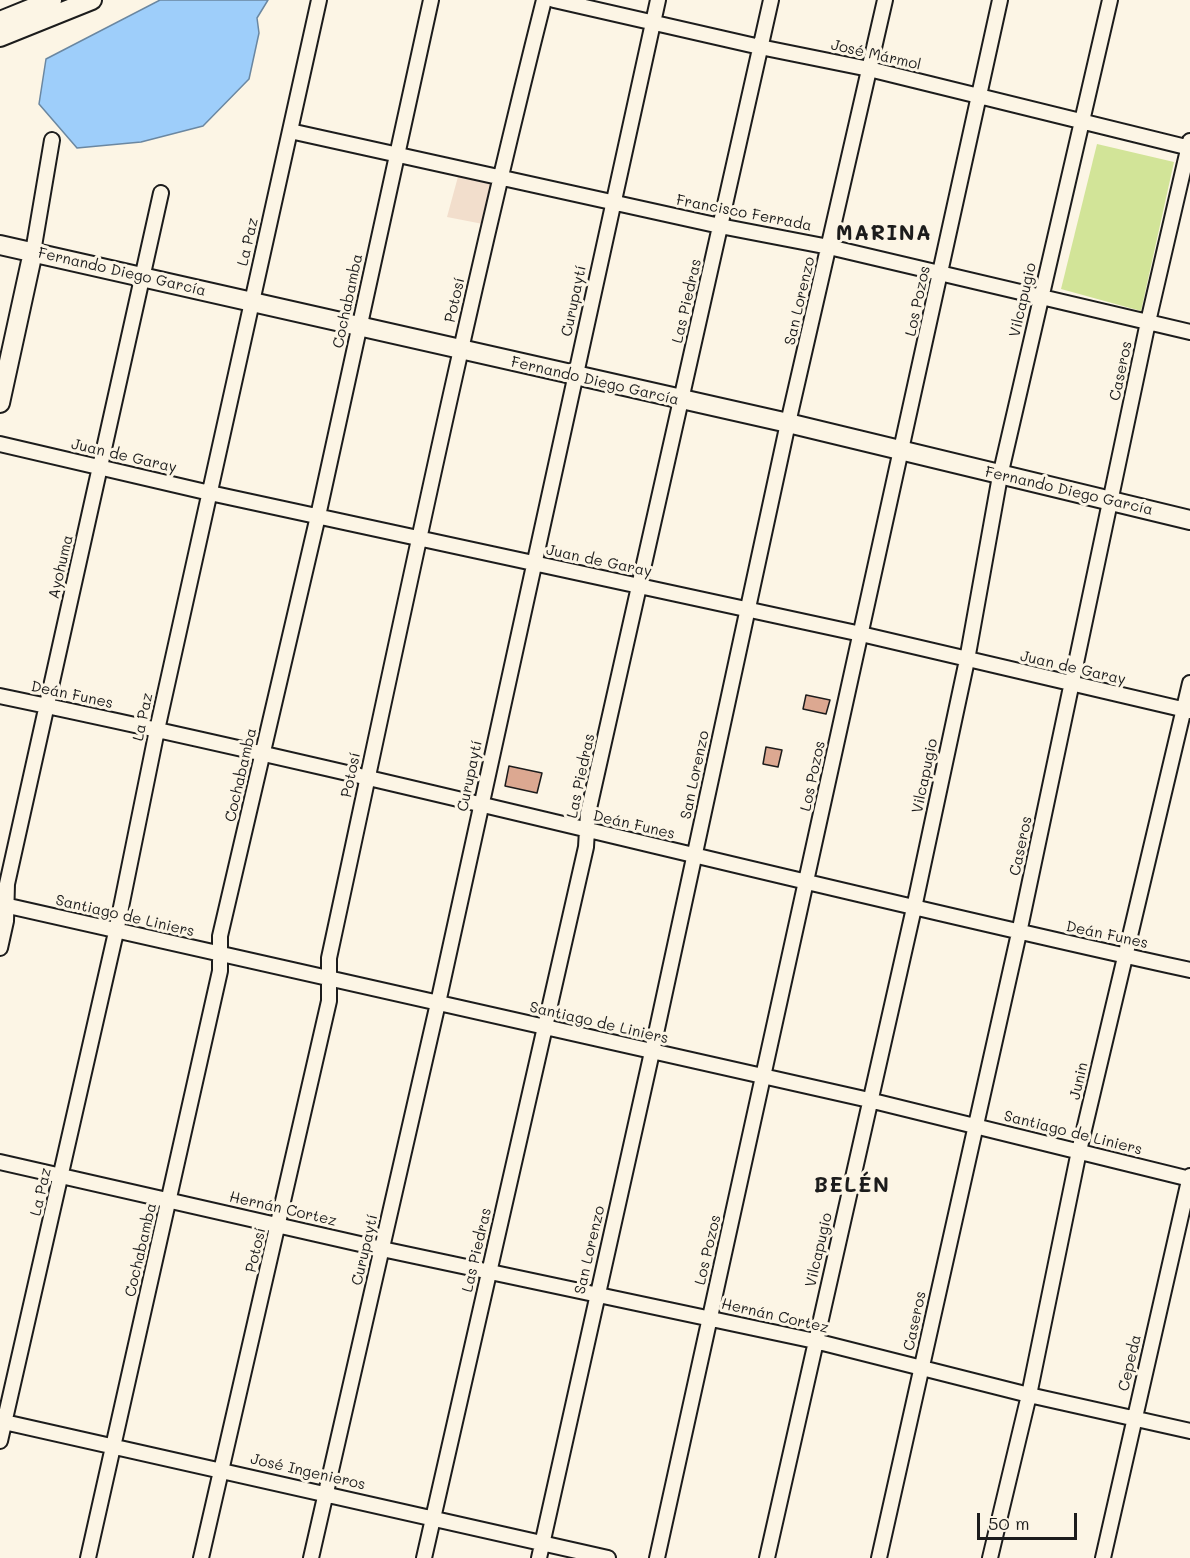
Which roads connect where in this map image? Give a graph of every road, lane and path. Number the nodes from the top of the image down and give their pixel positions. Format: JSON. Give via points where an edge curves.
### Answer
{"nodes":[{"id":1,"x":52,"y":0,"type":"edge"},
{"id":2,"x":92,"y":0,"type":"edge"},
{"id":3,"x":319,"y":0,"type":"edge"},
{"id":4,"x":431,"y":0,"type":"edge"},
{"id":5,"x":544,"y":0,"type":"edge"},
{"id":6,"x":554,"y":0,"type":"edge"},
{"id":7,"x":658,"y":0,"type":"edge"},
{"id":8,"x":771,"y":0,"type":"edge"},
{"id":9,"x":885,"y":0,"type":"edge"},
{"id":10,"x":1000,"y":0,"type":"edge"},
{"id":11,"x":1110,"y":0,"type":"edge"},
{"id":12,"x":0,"y":21,"type":"edge"},
{"id":13,"x":653,"y":22,"type":"junction"},
{"id":14,"x":0,"y":37,"type":"edge"},
{"id":15,"x":760,"y":47,"type":"junction"},
{"id":16,"x":869,"y":69,"type":"junction"},
{"id":17,"x":980,"y":97,"type":"junction"},
{"id":18,"x":1081,"y":121,"type":"junction"},
{"id":19,"x":290,"y":131,"type":"junction"},
{"id":20,"x":52,"y":140,"type":"dead end"},
{"id":21,"x":1189,"y":146,"type":"edge"},
{"id":22,"x":397,"y":154,"type":"junction"},
{"id":23,"x":499,"y":177,"type":"junction"},
{"id":24,"x":161,"y":193,"type":"dead end"},
{"id":25,"x":613,"y":202,"type":"junction"},
{"id":26,"x":720,"y":226,"type":"junction"},
{"id":27,"x":0,"y":245,"type":"edge"},
{"id":28,"x":829,"y":247,"type":"junction"},
{"id":29,"x":33,"y":252,"type":"junction"},
{"id":30,"x":940,"y":274,"type":"junction"},
{"id":31,"x":143,"y":277,"type":"junction"},
{"id":32,"x":1040,"y":298,"type":"junction"},
{"id":33,"x":251,"y":301,"type":"junction"},
{"id":34,"x":1148,"y":322,"type":"junction"},
{"id":35,"x":360,"y":325,"type":"junction"},
{"id":36,"x":1190,"y":332,"type":"edge"},
{"id":37,"x":460,"y":349,"type":"junction"},
{"id":38,"x":575,"y":376,"type":"junction"},
{"id":39,"x":681,"y":401,"type":"junction"},
{"id":40,"x":0,"y":403,"type":"edge"},
{"id":41,"x":788,"y":423,"type":"junction"},
{"id":42,"x":0,"y":444,"type":"edge"},
{"id":43,"x":901,"y":452,"type":"junction"},
{"id":44,"x":100,"y":468,"type":"junction"},
{"id":45,"x":1000,"y":476,"type":"junction"},
{"id":46,"x":210,"y":493,"type":"junction"},
{"id":47,"x":1110,"y":501,"type":"junction"},
{"id":48,"x":318,"y":516,"type":"junction"},
{"id":49,"x":1190,"y":520,"type":"edge"},
{"id":50,"x":418,"y":538,"type":"junction"},
{"id":51,"x":534,"y":564,"type":"junction"},
{"id":52,"x":640,"y":587,"type":"junction"},
{"id":53,"x":747,"y":611,"type":"junction"},
{"id":54,"x":861,"y":634,"type":"junction"},
{"id":55,"x":967,"y":660,"type":"junction"},
{"id":56,"x":1190,"y":683,"type":"edge"},
{"id":57,"x":1073,"y":685,"type":"junction"},
{"id":58,"x":0,"y":696,"type":"edge"},
{"id":59,"x":47,"y":706,"type":"junction"},
{"id":60,"x":1187,"y":711,"type":"edge"},
{"id":61,"x":157,"y":730,"type":"junction"},
{"id":62,"x":263,"y":753,"type":"junction"},
{"id":63,"x":368,"y":778,"type":"junction"},
{"id":64,"x":480,"y":805,"type":"junction"},
{"id":65,"x":586,"y":831,"type":"junction"},
{"id":66,"x":695,"y":856,"type":"junction"},
{"id":67,"x":806,"y":884,"type":"junction"},
{"id":68,"x":3,"y":904,"type":"edge"},
{"id":69,"x":914,"y":908,"type":"junction"},
{"id":70,"x":116,"y":932,"type":"junction"},
{"id":71,"x":1019,"y":933,"type":"junction"},
{"id":72,"x":0,"y":948,"type":"edge"},
{"id":73,"x":222,"y":954,"type":"junction"},
{"id":74,"x":1126,"y":956,"type":"junction"},
{"id":75,"x":1190,"y":970,"type":"edge"},
{"id":76,"x":328,"y":980,"type":"junction"},
{"id":77,"x":438,"y":1003,"type":"junction"},
{"id":78,"x":546,"y":1027,"type":"junction"},
{"id":79,"x":652,"y":1052,"type":"junction"},
{"id":80,"x":764,"y":1076,"type":"junction"},
{"id":81,"x":869,"y":1100,"type":"junction"},
{"id":82,"x":977,"y":1126,"type":"junction"},
{"id":83,"x":1079,"y":1151,"type":"junction"},
{"id":84,"x":0,"y":1162,"type":"edge"},
{"id":85,"x":62,"y":1175,"type":"junction"},
{"id":86,"x":1190,"y":1178,"type":"edge"},
{"id":87,"x":169,"y":1198,"type":"junction"},
{"id":88,"x":279,"y":1225,"type":"junction"},
{"id":89,"x":382,"y":1249,"type":"junction"},
{"id":90,"x":489,"y":1272,"type":"junction"},
{"id":91,"x":597,"y":1294,"type":"junction"},
{"id":92,"x":710,"y":1319,"type":"junction"},
{"id":93,"x":815,"y":1341,"type":"junction"},
{"id":94,"x":922,"y":1370,"type":"junction"},
{"id":95,"x":1029,"y":1395,"type":"junction"},
{"id":96,"x":1134,"y":1418,"type":"junction"},
{"id":97,"x":2,"y":1421,"type":"edge"},
{"id":98,"x":1190,"y":1431,"type":"edge"},
{"id":99,"x":0,"y":1441,"type":"edge"},
{"id":100,"x":113,"y":1447,"type":"junction"},
{"id":101,"x":221,"y":1470,"type":"junction"},
{"id":102,"x":325,"y":1493,"type":"junction"},
{"id":103,"x":434,"y":1517,"type":"junction"},
{"id":104,"x":543,"y":1542,"type":"junction"},
{"id":105,"x":88,"y":1558,"type":"edge"},
{"id":106,"x":201,"y":1558,"type":"edge"},
{"id":107,"x":311,"y":1558,"type":"edge"},
{"id":108,"x":424,"y":1558,"type":"edge"},
{"id":109,"x":539,"y":1558,"type":"edge"},
{"id":110,"x":608,"y":1558,"type":"edge"},
{"id":111,"x":657,"y":1558,"type":"edge"},
{"id":112,"x":768,"y":1558,"type":"edge"},
{"id":113,"x":879,"y":1558,"type":"edge"},
{"id":114,"x":990,"y":1558,"type":"edge"},
{"id":115,"x":1103,"y":1558,"type":"edge"}],
"edges":[{"from":1,"to":12,"type":"main road"},
{"from":2,"to":14,"type":"main road"},
{"from":3,"to":19,"type":"street","name":"La Paz"},
{"from":4,"to":22,"type":"street","name":"Cochabamba"},
{"from":5,"to":23,"type":"street","name":"Potosí"},
{"from":6,"to":13,"type":"street","name":"José Mármol"},
{"from":7,"to":13,"type":"street","name":"Curupaytí"},
{"from":8,"to":15,"type":"street","name":"Las Piedras"},
{"from":9,"to":16,"type":"street","name":"San Lorenzo"},
{"from":10,"to":17,"type":"street","name":"Los Pozos"},
{"from":11,"to":18,"type":"street","name":"Vilcapugio"},
{"from":13,"to":15,"type":"street","name":"José Mármol"},
{"from":13,"to":25,"type":"street","name":"Curupaytí"},
{"from":15,"to":16,"type":"street","name":"José Mármol"},
{"from":15,"to":26,"type":"street","name":"Las Piedras"},
{"from":16,"to":17,"type":"street","name":"José Mármol"},
{"from":16,"to":28,"type":"street","name":"San Lorenzo"},
{"from":17,"to":18,"type":"street","name":"José Mármol"},
{"from":17,"to":30,"type":"street","name":"Los Pozos"},
{"from":18,"to":21,"type":"street","name":"José Mármol"},
{"from":18,"to":32,"type":"street","name":"Vilcapugio"},
{"from":19,"to":22,"type":"street","name":"Francisco Ferrada"},
{"from":19,"to":33,"type":"street","name":"La Paz"},
{"from":20,"to":29,"type":"street"},
{"from":21,"to":34,"type":"street","name":"Caseros"},
{"from":22,"to":23,"type":"street","name":"Francisco Ferrada"},
{"from":22,"to":35,"type":"street","name":"Cochabamba"},
{"from":23,"to":25,"type":"street","name":"Francisco Ferrada"},
{"from":23,"to":37,"type":"street","name":"Potosí"},
{"from":24,"to":31,"type":"street","name":"Ayohuma"},
{"from":25,"to":26,"type":"street","name":"Francisco Ferrada"},
{"from":25,"to":38,"type":"street","name":"Curupaytí"},
{"from":26,"to":28,"type":"street","name":"Francisco Ferrada"},
{"from":26,"to":39,"type":"street","name":"Las Piedras"},
{"from":27,"to":29,"type":"main road","name":"Fernando Diego García"},
{"from":28,"to":30,"type":"street","name":"Francisco Ferrada"},
{"from":28,"to":41,"type":"street","name":"San Lorenzo"},
{"from":29,"to":31,"type":"main road","name":"Fernando Diego García"},
{"from":29,"to":40,"type":"main road"},
{"from":30,"to":32,"type":"street","name":"Francisco Ferrada"},
{"from":30,"to":43,"type":"street","name":"Los Pozos"},
{"from":31,"to":33,"type":"main road","name":"Fernando Diego García"},
{"from":31,"to":44,"type":"street","name":"Ayohuma"},
{"from":32,"to":34,"type":"street","name":"Francisco Ferrada"},
{"from":32,"to":45,"type":"street","name":"Vilcapugio"},
{"from":33,"to":35,"type":"main road","name":"Fernando Diego García"},
{"from":33,"to":46,"type":"street","name":"La Paz"},
{"from":34,"to":36,"type":"street","name":"Francisco Ferrada"},
{"from":34,"to":47,"type":"street","name":"Caseros"},
{"from":35,"to":37,"type":"main road","name":"Fernando Diego García"},
{"from":35,"to":48,"type":"street","name":"Cochabamba"},
{"from":37,"to":38,"type":"main road","name":"Fernando Diego García"},
{"from":37,"to":50,"type":"street","name":"Potosí"},
{"from":38,"to":39,"type":"main road","name":"Fernando Diego García"},
{"from":38,"to":51,"type":"street","name":"Curupaytí"},
{"from":39,"to":41,"type":"main road","name":"Fernando Diego García"},
{"from":39,"to":52,"type":"street","name":"Las Piedras"},
{"from":41,"to":43,"type":"main road","name":"Fernando Diego García"},
{"from":41,"to":53,"type":"street","name":"San Lorenzo"},
{"from":42,"to":44,"type":"street","name":"Juan de Garay"},
{"from":43,"to":45,"type":"main road","name":"Fernando Diego García"},
{"from":43,"to":54,"type":"street","name":"Los Pozos"},
{"from":44,"to":46,"type":"street","name":"Juan de Garay"},
{"from":44,"to":59,"type":"street","name":"Ayohuma"},
{"from":45,"to":47,"type":"main road","name":"Fernando Diego García"},
{"from":45,"to":55,"type":"street","name":"Vilcapugio"},
{"from":46,"to":48,"type":"street","name":"Juan de Garay"},
{"from":46,"to":61,"type":"street","name":"La Paz"},
{"from":47,"to":49,"type":"main road","name":"Fernando Diego García"},
{"from":47,"to":57,"type":"street","name":"Caseros"},
{"from":48,"to":50,"type":"street","name":"Juan de Garay"},
{"from":48,"to":62,"type":"street","name":"Cochabamba"},
{"from":50,"to":51,"type":"street","name":"Juan de Garay"},
{"from":50,"to":63,"type":"street","name":"Potosí"},
{"from":51,"to":52,"type":"street","name":"Juan de Garay"},
{"from":51,"to":64,"type":"street","name":"Curupaytí"},
{"from":52,"to":53,"type":"street","name":"Juan de Garay"},
{"from":52,"to":65,"type":"street","name":"Las Piedras"},
{"from":53,"to":54,"type":"street","name":"Juan de Garay"},
{"from":53,"to":66,"type":"street","name":"San Lorenzo"},
{"from":54,"to":55,"type":"street","name":"Juan de Garay"},
{"from":54,"to":67,"type":"street","name":"Los Pozos"},
{"from":55,"to":57,"type":"street","name":"Juan de Garay"},
{"from":55,"to":69,"type":"street","name":"Vilcapugio"},
{"from":56,"to":60,"type":"street","name":"Junin"},
{"from":57,"to":60,"type":"street","name":"Juan de Garay"},
{"from":57,"to":71,"type":"street","name":"Caseros"},
{"from":58,"to":59,"type":"street","name":"Deán Funes"},
{"from":59,"to":61,"type":"street","name":"Deán Funes"},
{"from":59,"to":68,"type":"street","name":"Ayohuma"},
{"from":60,"to":74,"type":"street","name":"Junin"},
{"from":61,"to":62,"type":"street","name":"Deán Funes"},
{"from":61,"to":70,"type":"street","name":"La Paz"},
{"from":62,"to":63,"type":"street","name":"Deán Funes"},
{"from":62,"to":73,"type":"street","name":"Cochabamba","via":[[220,936]]},
{"from":63,"to":64,"type":"street","name":"Deán Funes"},
{"from":63,"to":76,"type":"street","name":"Potosí","via":[[329,958]]},
{"from":64,"to":65,"type":"street","name":"Deán Funes"},
{"from":64,"to":77,"type":"street","name":"Curupaytí"},
{"from":65,"to":66,"type":"street","name":"Deán Funes"},
{"from":65,"to":78,"type":"street","name":"Las Piedras","via":[[586,847]]},
{"from":66,"to":67,"type":"street","name":"Deán Funes"},
{"from":66,"to":79,"type":"street","name":"San Lorenzo"},
{"from":67,"to":69,"type":"street","name":"Deán Funes"},
{"from":67,"to":80,"type":"street","name":"Los Pozos"},
{"from":68,"to":70,"type":"street","name":"Santiago de Liniers"},
{"from":68,"to":72,"type":"street","name":"Ayohuma"},
{"from":69,"to":71,"type":"street","name":"Deán Funes"},
{"from":69,"to":81,"type":"street","name":"Vilcapugio"},
{"from":70,"to":73,"type":"street","name":"Santiago de Liniers"},
{"from":70,"to":85,"type":"street","name":"La Paz"},
{"from":71,"to":74,"type":"street","name":"Deán Funes"},
{"from":71,"to":82,"type":"street","name":"Caseros"},
{"from":73,"to":76,"type":"street","name":"Santiago de Liniers"},
{"from":73,"to":87,"type":"street","name":"Cochabamba"},
{"from":74,"to":75,"type":"street","name":"Deán Funes"},
{"from":74,"to":83,"type":"street","name":"Junin"},
{"from":76,"to":77,"type":"street","name":"Santiago de Liniers"},
{"from":76,"to":88,"type":"street","name":"Potosí","via":[[329,1001]]},
{"from":77,"to":78,"type":"street","name":"Santiago de Liniers"},
{"from":77,"to":89,"type":"street","name":"Curupaytí"},
{"from":78,"to":79,"type":"street","name":"Santiago de Liniers"},
{"from":78,"to":90,"type":"street","name":"Las Piedras"},
{"from":79,"to":80,"type":"street","name":"Santiago de Liniers"},
{"from":79,"to":91,"type":"street","name":"San Lorenzo"},
{"from":80,"to":81,"type":"street","name":"Santiago de Liniers"},
{"from":80,"to":92,"type":"street","name":"Los Pozos"},
{"from":81,"to":82,"type":"street","name":"Santiago de Liniers"},
{"from":81,"to":93,"type":"street","name":"Vilcapugio"},
{"from":82,"to":83,"type":"street","name":"Santiago de Liniers"},
{"from":82,"to":94,"type":"street","name":"Caseros"},
{"from":83,"to":86,"type":"street","name":"Santiago de Liniers"},
{"from":83,"to":95,"type":"street","name":"Junin"},
{"from":84,"to":85,"type":"street","name":"Hernán Cortez"},
{"from":85,"to":87,"type":"street","name":"Hernán Cortez"},
{"from":85,"to":97,"type":"street","name":"La Paz"},
{"from":86,"to":96,"type":"street","name":"Cepeda"},
{"from":87,"to":88,"type":"street","name":"Hernán Cortez"},
{"from":87,"to":100,"type":"street","name":"Cochabamba"},
{"from":88,"to":89,"type":"street","name":"Hernán Cortez"},
{"from":88,"to":101,"type":"street","name":"Potosí"},
{"from":89,"to":90,"type":"street","name":"Hernán Cortez"},
{"from":89,"to":102,"type":"street","name":"Curupaytí"},
{"from":90,"to":91,"type":"street","name":"Hernán Cortez"},
{"from":90,"to":103,"type":"street","name":"Las Piedras"},
{"from":91,"to":92,"type":"street","name":"Hernán Cortez"},
{"from":91,"to":104,"type":"street","name":"San Lorenzo"},
{"from":92,"to":93,"type":"street","name":"Hernán Cortez"},
{"from":92,"to":111,"type":"street","name":"Los Pozos"},
{"from":93,"to":94,"type":"street","name":"Hernán Cortez"},
{"from":93,"to":112,"type":"street","name":"Vilcapugio"},
{"from":94,"to":95,"type":"street","name":"Hernán Cortez"},
{"from":94,"to":113,"type":"street","name":"Caseros"},
{"from":95,"to":96,"type":"street","name":"Hernán Cortez"},
{"from":95,"to":114,"type":"street","name":"Junin"},
{"from":96,"to":98,"type":"street","name":"Hernán Cortez"},
{"from":96,"to":115,"type":"street","name":"Cepeda"},
{"from":97,"to":99,"type":"street","name":"La Paz"},
{"from":97,"to":100,"type":"street","name":"José Ingenieros"},
{"from":100,"to":101,"type":"street","name":"José Ingenieros"},
{"from":100,"to":105,"type":"street","name":"Cochabamba"},
{"from":101,"to":102,"type":"street","name":"José Ingenieros"},
{"from":101,"to":106,"type":"street","name":"Potosí"},
{"from":102,"to":103,"type":"street","name":"José Ingenieros"},
{"from":102,"to":107,"type":"street","name":"Curupaytí"},
{"from":103,"to":104,"type":"street","name":"José Ingenieros"},
{"from":103,"to":108,"type":"street","name":"Las Piedras"},
{"from":104,"to":109,"type":"street","name":"San Lorenzo"},
{"from":104,"to":110,"type":"street","name":"José Ingenieros"}]}
